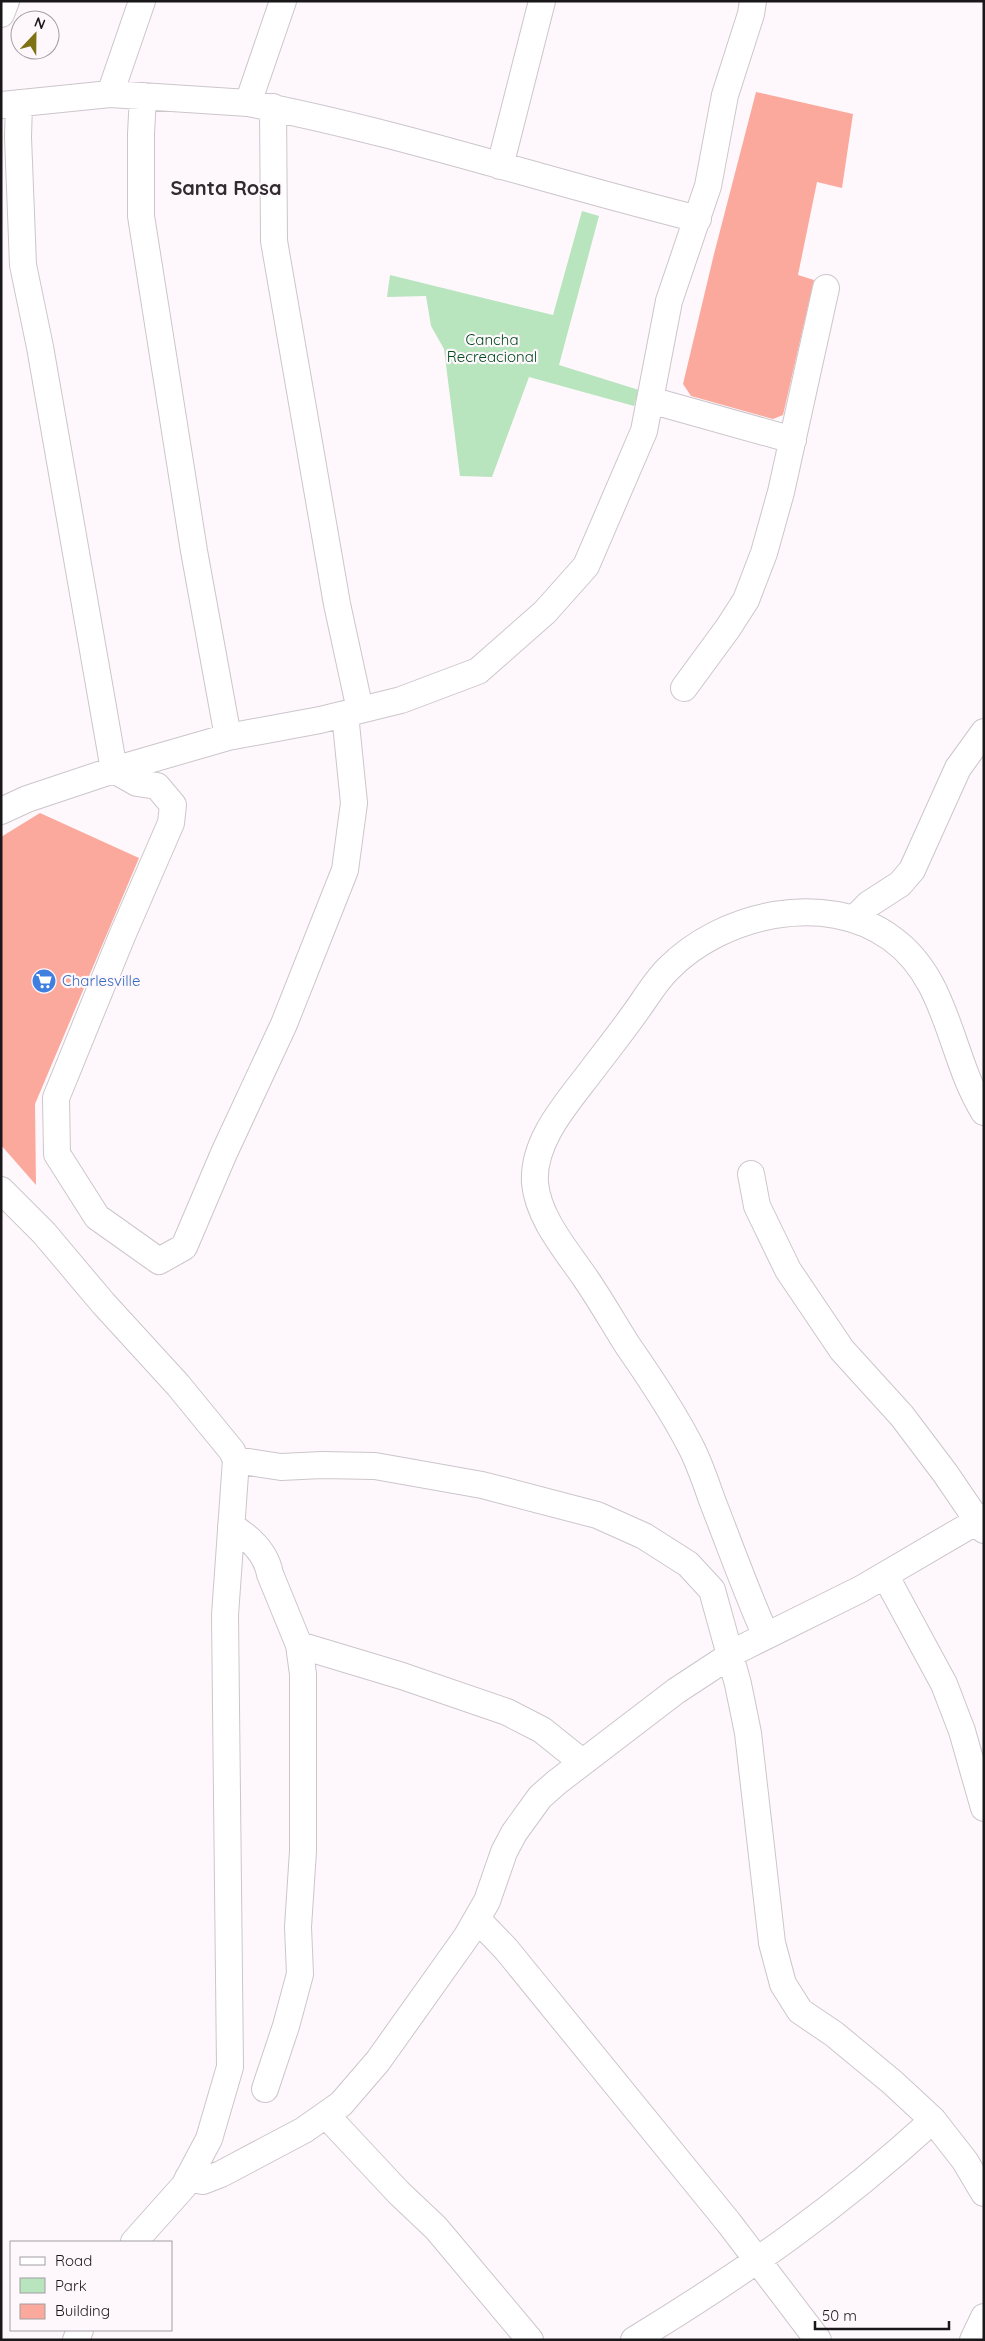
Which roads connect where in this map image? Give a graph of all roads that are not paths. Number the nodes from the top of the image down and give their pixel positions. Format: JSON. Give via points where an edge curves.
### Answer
{"nodes":[{"id":1,"x":6,"y":1,"type":"edge"},
{"id":2,"x":142,"y":1,"type":"edge"},
{"id":3,"x":283,"y":1,"type":"edge"},
{"id":4,"x":542,"y":1,"type":"edge"},
{"id":5,"x":752,"y":1,"type":"edge"},
{"id":6,"x":1,"y":14,"type":"edge"},
{"id":7,"x":110,"y":94,"type":"junction"},
{"id":8,"x":143,"y":96,"type":"junction"},
{"id":9,"x":10,"y":104,"type":"edge"},
{"id":10,"x":260,"y":105,"type":"junction"},
{"id":11,"x":500,"y":166,"type":"junction"},
{"id":12,"x":698,"y":219,"type":"junction"},
{"id":13,"x":826,"y":288,"type":"dead end"},
{"id":14,"x":650,"y":400,"type":"junction"},
{"id":15,"x":793,"y":440,"type":"junction"},
{"id":16,"x":684,"y":688,"type":"dead end"},
{"id":17,"x":353,"y":712,"type":"junction"},
{"id":18,"x":984,"y":732,"type":"edge"},
{"id":19,"x":228,"y":737,"type":"junction"},
{"id":20,"x":984,"y":760,"type":"edge"},
{"id":21,"x":958,"y":768,"type":"junction"},
{"id":22,"x":114,"y":770,"type":"junction"},
{"id":23,"x":1,"y":811,"type":"edge"},
{"id":24,"x":854,"y":919,"type":"junction"},
{"id":25,"x":984,"y":1112,"type":"edge"},
{"id":26,"x":751,"y":1174,"type":"dead end"},
{"id":27,"x":1,"y":1190,"type":"edge"},
{"id":28,"x":236,"y":1460,"type":"junction"},
{"id":29,"x":982,"y":1522,"type":"edge"},
{"id":30,"x":231,"y":1526,"type":"junction"},
{"id":31,"x":885,"y":1575,"type":"junction"},
{"id":32,"x":766,"y":1636,"type":"junction"},
{"id":33,"x":299,"y":1645,"type":"junction"},
{"id":34,"x":731,"y":1654,"type":"junction"},
{"id":35,"x":582,"y":1762,"type":"junction"},
{"id":36,"x":984,"y":1808,"type":"edge"},
{"id":37,"x":477,"y":1919,"type":"junction"},
{"id":38,"x":265,"y":2090,"type":"dead end"},
{"id":39,"x":326,"y":2115,"type":"junction"},
{"id":40,"x":933,"y":2120,"type":"junction"},
{"id":41,"x":188,"y":2178,"type":"junction"},
{"id":42,"x":984,"y":2193,"type":"edge"},
{"id":43,"x":135,"y":2241,"type":"edge"},
{"id":44,"x":758,"y":2261,"type":"junction"},
{"id":45,"x":984,"y":2317,"type":"edge"},
{"id":46,"x":530,"y":2340,"type":"edge"},
{"id":47,"x":634,"y":2340,"type":"edge"},
{"id":48,"x":818,"y":2340,"type":"edge"},
{"id":49,"x":973,"y":2340,"type":"edge"}],
"edges":[{"from":1,"to":6,"type":"street"},
{"from":2,"to":7,"type":"street"},
{"from":3,"to":10,"type":"street"},
{"from":4,"to":11,"type":"street"},
{"from":5,"to":12,"type":"street","via":[[752,14],[725,95],[708,186]]},
{"from":7,"to":8,"type":"street"},
{"from":7,"to":9,"type":"street"},
{"from":8,"to":10,"type":"street"},
{"from":8,"to":19,"type":"street","via":[[142,216],[194,551]]},
{"from":9,"to":22,"type":"street","via":[[18,137],[23,265]]},
{"from":10,"to":11,"type":"street","via":[[302,113]]},
{"from":10,"to":17,"type":"street","via":[[274,241]]},
{"from":11,"to":12,"type":"street"},
{"from":12,"to":14,"type":"street","via":[[669,301]]},
{"from":13,"to":15,"type":"street"},
{"from":14,"to":15,"type":"street"},
{"from":14,"to":17,"type":"street","via":[[644,431],[586,566],[545,612],[478,671],[401,700]]},
{"from":15,"to":16,"type":"street","via":[[764,553],[746,600]]},
{"from":17,"to":19,"type":"street"},
{"from":17,"to":22,"type":"street","via":[[354,803],[345,870],[284,1024],[238,1120],[184,1247],[159,1261],[97,1217],[57,1154],[56,1098],[171,823],[173,805],[157,786],[137,784]]},
{"from":18,"to":21,"type":"street"},
{"from":19,"to":22,"type":"street"},
{"from":20,"to":21,"type":"street","via":[[970,769]]},
{"from":21,"to":24,"type":"street","via":[[912,870],[900,884],[869,904]]},
{"from":22,"to":23,"type":"street"},
{"from":24,"to":25,"type":"street","via":[[893,939],[928,977],[971,1088]]},
{"from":24,"to":32,"type":"street","via":[[805,912],[764,917],[710,938],[680,957],[653,986],[571,1099],[543,1141],[536,1161],[536,1193],[545,1216],[660,1393],[692,1450]]},
{"from":26,"to":29,"type":"street","via":[[757,1206],[788,1270],[842,1350],[902,1416]]},
{"from":27,"to":28,"type":"street","via":[[44,1233],[178,1384]]},
{"from":28,"to":30,"type":"street"},
{"from":28,"to":34,"type":"street","via":[[281,1467],[375,1466],[482,1485],[597,1515],[644,1536],[688,1564],[712,1590]]},
{"from":29,"to":31,"type":"street"},
{"from":30,"to":33,"type":"street","via":[[253,1543],[268,1562]]},
{"from":30,"to":41,"type":"street","via":[[225,1616],[230,2067],[209,2140]]},
{"from":31,"to":32,"type":"street"},
{"from":31,"to":36,"type":"street","via":[[944,1684],[962,1731]]},
{"from":32,"to":34,"type":"street"},
{"from":33,"to":35,"type":"street","via":[[507,1712],[542,1730]]},
{"from":33,"to":38,"type":"street","via":[[304,1701],[303,1851],[298,1918],[300,1974]]},
{"from":34,"to":35,"type":"street","via":[[676,1690]]},
{"from":34,"to":40,"type":"street","via":[[748,1733],[774,1957],[783,1984],[800,2011],[834,2034]]},
{"from":35,"to":37,"type":"street","via":[[546,1792],[526,1815],[504,1852],[497,1877]]},
{"from":37,"to":39,"type":"street","via":[[378,2061],[341,2104]]},
{"from":37,"to":44,"type":"street","via":[[506,1949]]},
{"from":39,"to":41,"type":"street","via":[[220,2174],[203,2181]]},
{"from":39,"to":46,"type":"street","via":[[436,2228]]},
{"from":40,"to":42,"type":"street","via":[[966,2161]]},
{"from":40,"to":44,"type":"street","via":[[846,2196]]},
{"from":41,"to":43,"type":"street"},
{"from":44,"to":47,"type":"street"},
{"from":44,"to":48,"type":"street"},
{"from":45,"to":49,"type":"street"}]}
